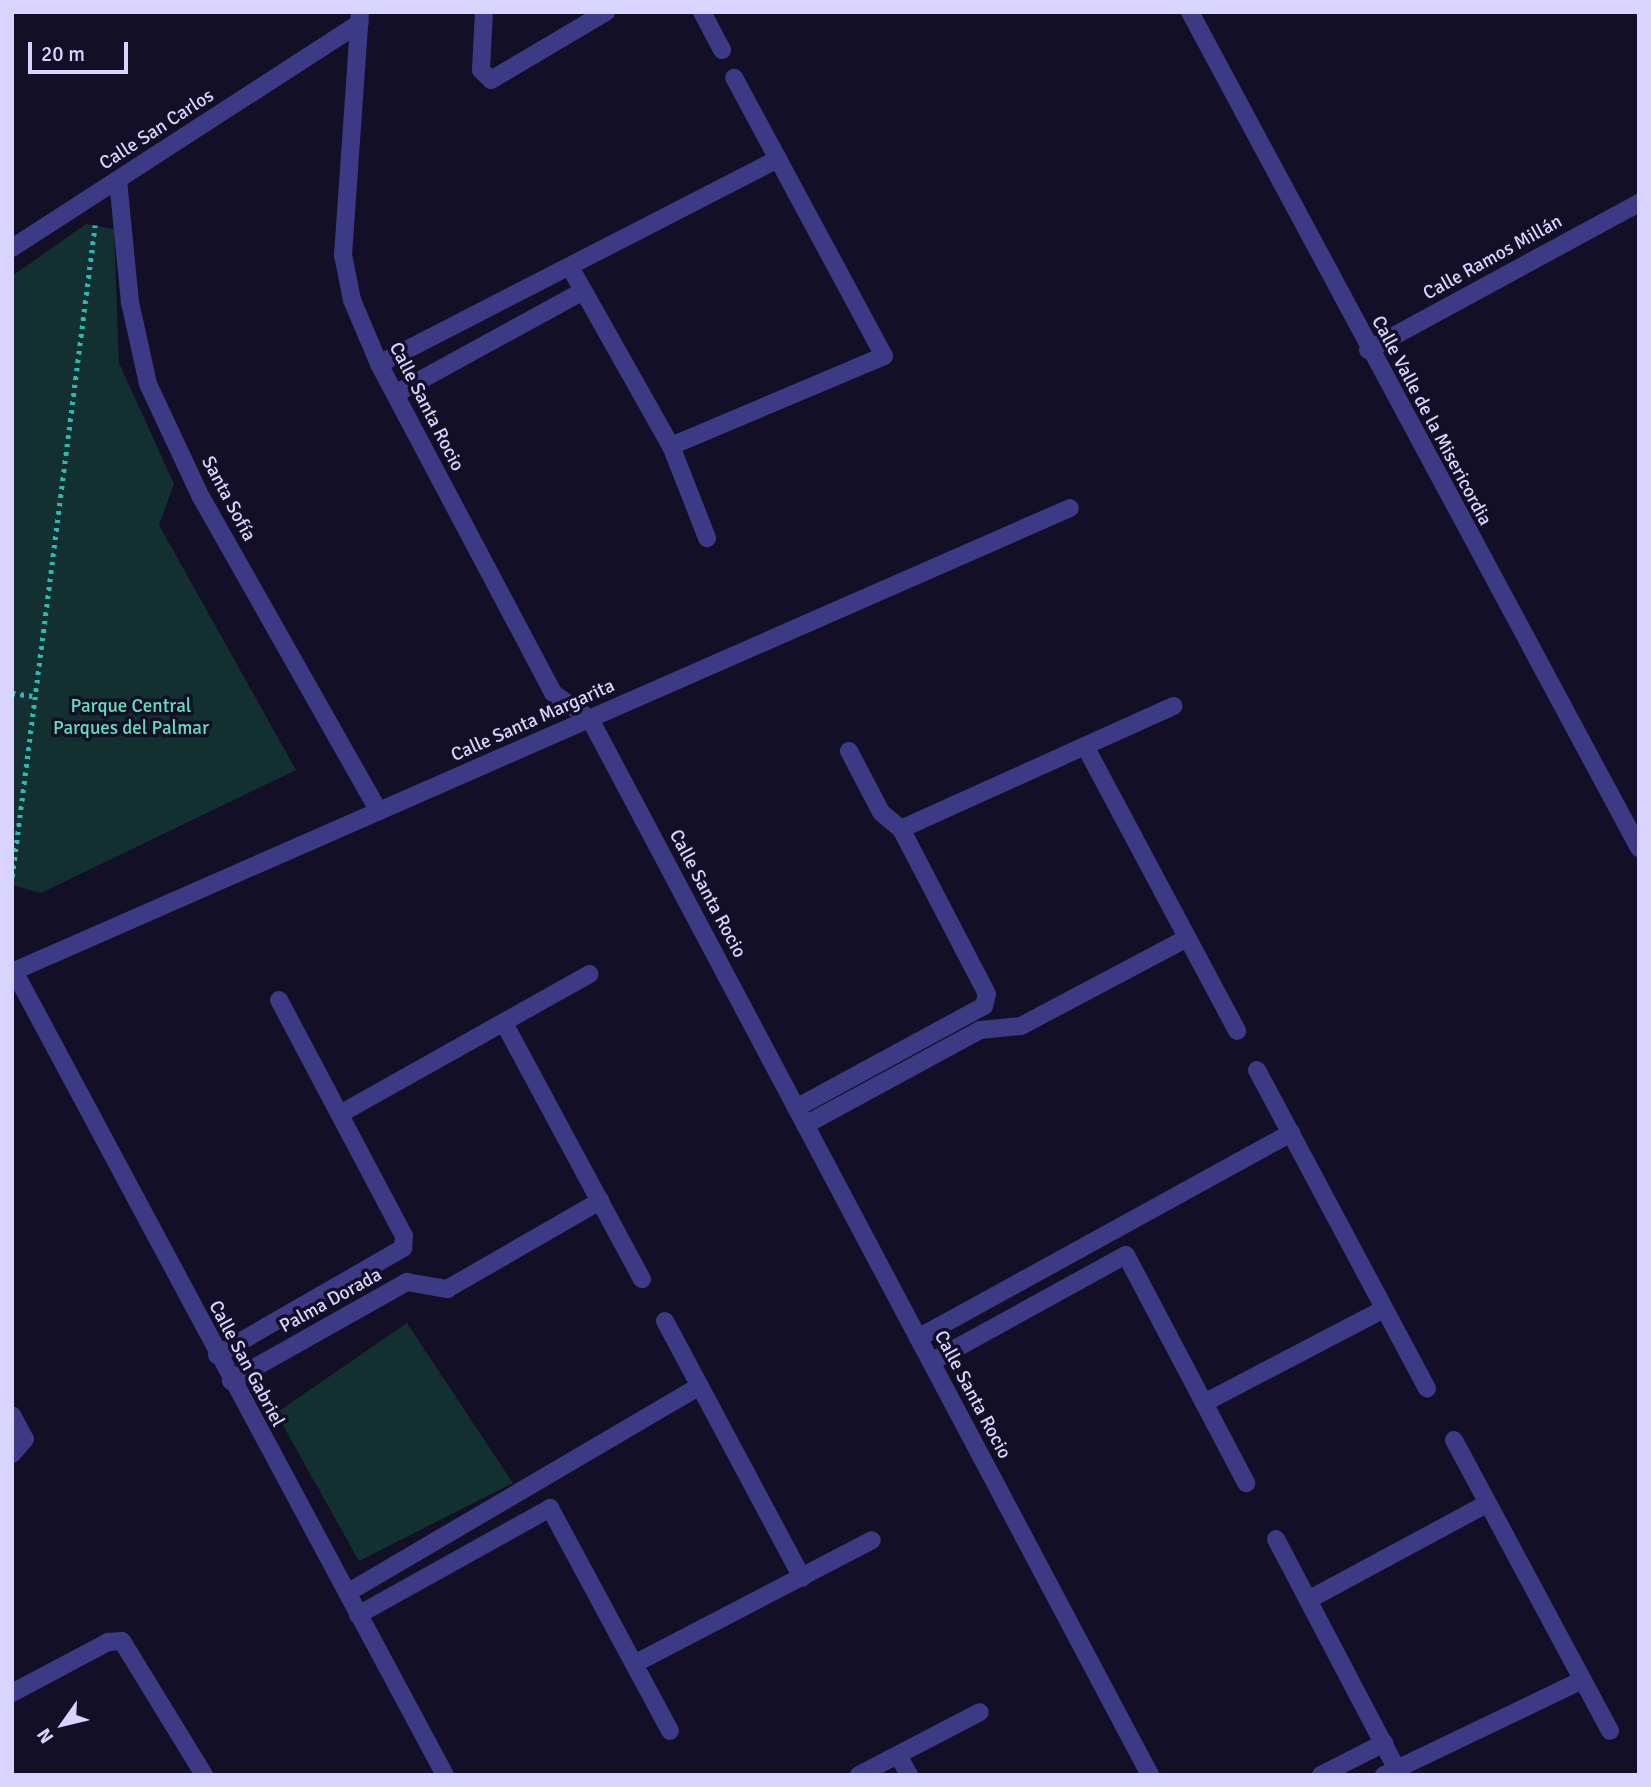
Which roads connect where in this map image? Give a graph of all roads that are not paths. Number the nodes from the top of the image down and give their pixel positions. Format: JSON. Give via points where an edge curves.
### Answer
{"nodes":[{"id":1,"x":484,"y":12,"type":"edge"},
{"id":2,"x":606,"y":12,"type":"edge"},
{"id":3,"x":702,"y":12,"type":"edge"},
{"id":4,"x":1190,"y":12,"type":"edge"},
{"id":5,"x":360,"y":18,"type":"edge"},
{"id":6,"x":722,"y":50,"type":"dead end"},
{"id":7,"x":734,"y":78,"type":"dead end"},
{"id":8,"x":778,"y":159,"type":"junction"},
{"id":9,"x":118,"y":180,"type":"junction"},
{"id":10,"x":1639,"y":203,"type":"edge"},
{"id":11,"x":12,"y":248,"type":"edge"},
{"id":12,"x":570,"y":267,"type":"junction"},
{"id":13,"x":583,"y":291,"type":"junction"},
{"id":14,"x":1368,"y":351,"type":"junction"},
{"id":15,"x":379,"y":364,"type":"junction"},
{"id":16,"x":395,"y":394,"type":"junction"},
{"id":17,"x":671,"y":446,"type":"junction"},
{"id":18,"x":1070,"y":508,"type":"dead end"},
{"id":19,"x":707,"y":538,"type":"dead end"},
{"id":20,"x":1173,"y":706,"type":"dead end"},
{"id":21,"x":590,"y":719,"type":"junction"},
{"id":22,"x":1085,"y":746,"type":"junction"},
{"id":23,"x":849,"y":751,"type":"dead end"},
{"id":24,"x":379,"y":811,"type":"junction"},
{"id":25,"x":901,"y":829,"type":"junction"},
{"id":26,"x":1639,"y":848,"type":"edge"},
{"id":27,"x":1187,"y":938,"type":"junction"},
{"id":28,"x":13,"y":972,"type":"edge"},
{"id":29,"x":589,"y":974,"type":"dead end"},
{"id":30,"x":279,"y":1000,"type":"dead end"},
{"id":31,"x":504,"y":1023,"type":"junction"},
{"id":32,"x":1237,"y":1031,"type":"dead end"},
{"id":33,"x":1257,"y":1070,"type":"dead end"},
{"id":34,"x":796,"y":1108,"type":"junction"},
{"id":35,"x":340,"y":1114,"type":"junction"},
{"id":36,"x":805,"y":1125,"type":"junction"},
{"id":37,"x":1291,"y":1133,"type":"junction"},
{"id":38,"x":600,"y":1201,"type":"junction"},
{"id":39,"x":642,"y":1279,"type":"dead end"},
{"id":40,"x":1384,"y":1309,"type":"junction"},
{"id":41,"x":665,"y":1321,"type":"dead end"},
{"id":42,"x":918,"y":1338,"type":"junction"},
{"id":43,"x":217,"y":1355,"type":"junction"},
{"id":44,"x":931,"y":1362,"type":"junction"},
{"id":45,"x":231,"y":1381,"type":"junction"},
{"id":46,"x":700,"y":1386,"type":"junction"},
{"id":47,"x":1427,"y":1388,"type":"dead end"},
{"id":48,"x":1204,"y":1403,"type":"junction"},
{"id":49,"x":12,"y":1415,"type":"edge"},
{"id":50,"x":1454,"y":1440,"type":"dead end"},
{"id":51,"x":18,"y":1449,"type":"edge"},
{"id":52,"x":1246,"y":1483,"type":"dead end"},
{"id":53,"x":1488,"y":1503,"type":"junction"},
{"id":54,"x":1276,"y":1539,"type":"dead end"},
{"id":55,"x":872,"y":1540,"type":"dead end"},
{"id":56,"x":802,"y":1578,"type":"junction"},
{"id":57,"x":347,"y":1593,"type":"junction"},
{"id":58,"x":1308,"y":1601,"type":"junction"},
{"id":59,"x":358,"y":1615,"type":"junction"},
{"id":60,"x":634,"y":1664,"type":"junction"},
{"id":61,"x":1582,"y":1680,"type":"junction"},
{"id":62,"x":12,"y":1693,"type":"edge"},
{"id":63,"x":980,"y":1712,"type":"dead end"},
{"id":64,"x":670,"y":1731,"type":"dead end"},
{"id":65,"x":1609,"y":1731,"type":"dead end"},
{"id":66,"x":1384,"y":1744,"type":"junction"},
{"id":67,"x":898,"y":1755,"type":"junction"},
{"id":68,"x":1391,"y":1772,"type":"edge"},
{"id":69,"x":204,"y":1775,"type":"edge"},
{"id":70,"x":445,"y":1775,"type":"edge"},
{"id":71,"x":859,"y":1775,"type":"edge"},
{"id":72,"x":909,"y":1775,"type":"edge"},
{"id":73,"x":1150,"y":1775,"type":"edge"},
{"id":74,"x":1321,"y":1775,"type":"edge"}],
"edges":[{"from":1,"to":2,"type":"street","via":[[481,70],[491,80]]},
{"from":3,"to":6,"type":"street"},
{"from":4,"to":14,"type":"street","name":"Calle Valle de la Misericordia"},
{"from":5,"to":9,"type":"street","name":"Calle San Carlos"},
{"from":5,"to":15,"type":"street","name":"Calle Santa Rocio","via":[[343,255],[352,300]]},
{"from":7,"to":8,"type":"street"},
{"from":8,"to":12,"type":"street"},
{"from":8,"to":17,"type":"street","via":[[884,356]]},
{"from":9,"to":11,"type":"street","name":"Calle San Carlos"},
{"from":9,"to":24,"type":"street","name":"Santa Sofía","via":[[130,302],[148,384],[201,497]]},
{"from":10,"to":14,"type":"street","name":"Calle Ramos Millán"},
{"from":12,"to":13,"type":"street"},
{"from":12,"to":15,"type":"street"},
{"from":13,"to":16,"type":"street"},
{"from":13,"to":17,"type":"street"},
{"from":14,"to":26,"type":"street","name":"Calle Valle de la Misericordia"},
{"from":15,"to":16,"type":"street","name":"Calle Santa Rocio"},
{"from":16,"to":21,"type":"street","name":"Calle Santa Rocio","via":[[553,693]]},
{"from":17,"to":19,"type":"street"},
{"from":18,"to":21,"type":"street","name":"Calle Santa Margarita"},
{"from":20,"to":22,"type":"street"},
{"from":21,"to":24,"type":"street","name":"Calle Santa Margarita"},
{"from":21,"to":34,"type":"street","name":"Calle Santa Rocio"},
{"from":22,"to":25,"type":"street"},
{"from":22,"to":27,"type":"street"},
{"from":23,"to":25,"type":"street","via":[[880,812]]},
{"from":24,"to":28,"type":"street","name":"Calle Santa Margarita"},
{"from":25,"to":34,"type":"street","via":[[986,988],[986,1001]]},
{"from":27,"to":32,"type":"street"},
{"from":27,"to":36,"type":"street","via":[[1021,1026],[980,1030]]},
{"from":28,"to":43,"type":"street","name":"Calle San Gabriel"},
{"from":29,"to":31,"type":"street"},
{"from":30,"to":35,"type":"street","name":"Palma Dorada"},
{"from":31,"to":35,"type":"street"},
{"from":31,"to":38,"type":"street"},
{"from":33,"to":37,"type":"street"},
{"from":34,"to":36,"type":"street","name":"Calle Santa Rocio"},
{"from":35,"to":43,"type":"street","name":"Palma Dorada","via":[[404,1236],[403,1248]]},
{"from":36,"to":42,"type":"street","name":"Calle Santa Rocio"},
{"from":37,"to":40,"type":"street"},
{"from":37,"to":42,"type":"street"},
{"from":38,"to":39,"type":"street"},
{"from":38,"to":45,"type":"street","name":"Palma Dorada","via":[[447,1289],[407,1282]]},
{"from":40,"to":47,"type":"street"},
{"from":40,"to":48,"type":"street"},
{"from":41,"to":46,"type":"street"},
{"from":42,"to":44,"type":"street","name":"Calle Santa Rocio"},
{"from":43,"to":45,"type":"street","name":"Calle San Gabriel"},
{"from":44,"to":48,"type":"street","via":[[1126,1255]]},
{"from":44,"to":73,"type":"street","name":"Calle Santa Rocio"},
{"from":45,"to":57,"type":"street","name":"Calle San Gabriel"},
{"from":46,"to":56,"type":"street"},
{"from":46,"to":57,"type":"street"},
{"from":48,"to":52,"type":"street"},
{"from":49,"to":51,"type":"street"},
{"from":50,"to":53,"type":"street"},
{"from":53,"to":58,"type":"street"},
{"from":53,"to":61,"type":"street"},
{"from":54,"to":58,"type":"street"},
{"from":55,"to":56,"type":"street"},
{"from":56,"to":60,"type":"street"},
{"from":57,"to":59,"type":"street","name":"Calle San Gabriel"},
{"from":58,"to":66,"type":"street"},
{"from":59,"to":60,"type":"street","via":[[550,1508]]},
{"from":59,"to":70,"type":"street","name":"Calle San Gabriel"},
{"from":60,"to":64,"type":"street"},
{"from":61,"to":65,"type":"street"},
{"from":61,"to":68,"type":"street"},
{"from":62,"to":69,"type":"street","via":[[108,1642],[122,1641]]},
{"from":63,"to":67,"type":"street"},
{"from":66,"to":68,"type":"street"},
{"from":66,"to":74,"type":"street"},
{"from":67,"to":71,"type":"street"},
{"from":67,"to":72,"type":"street"}]}
